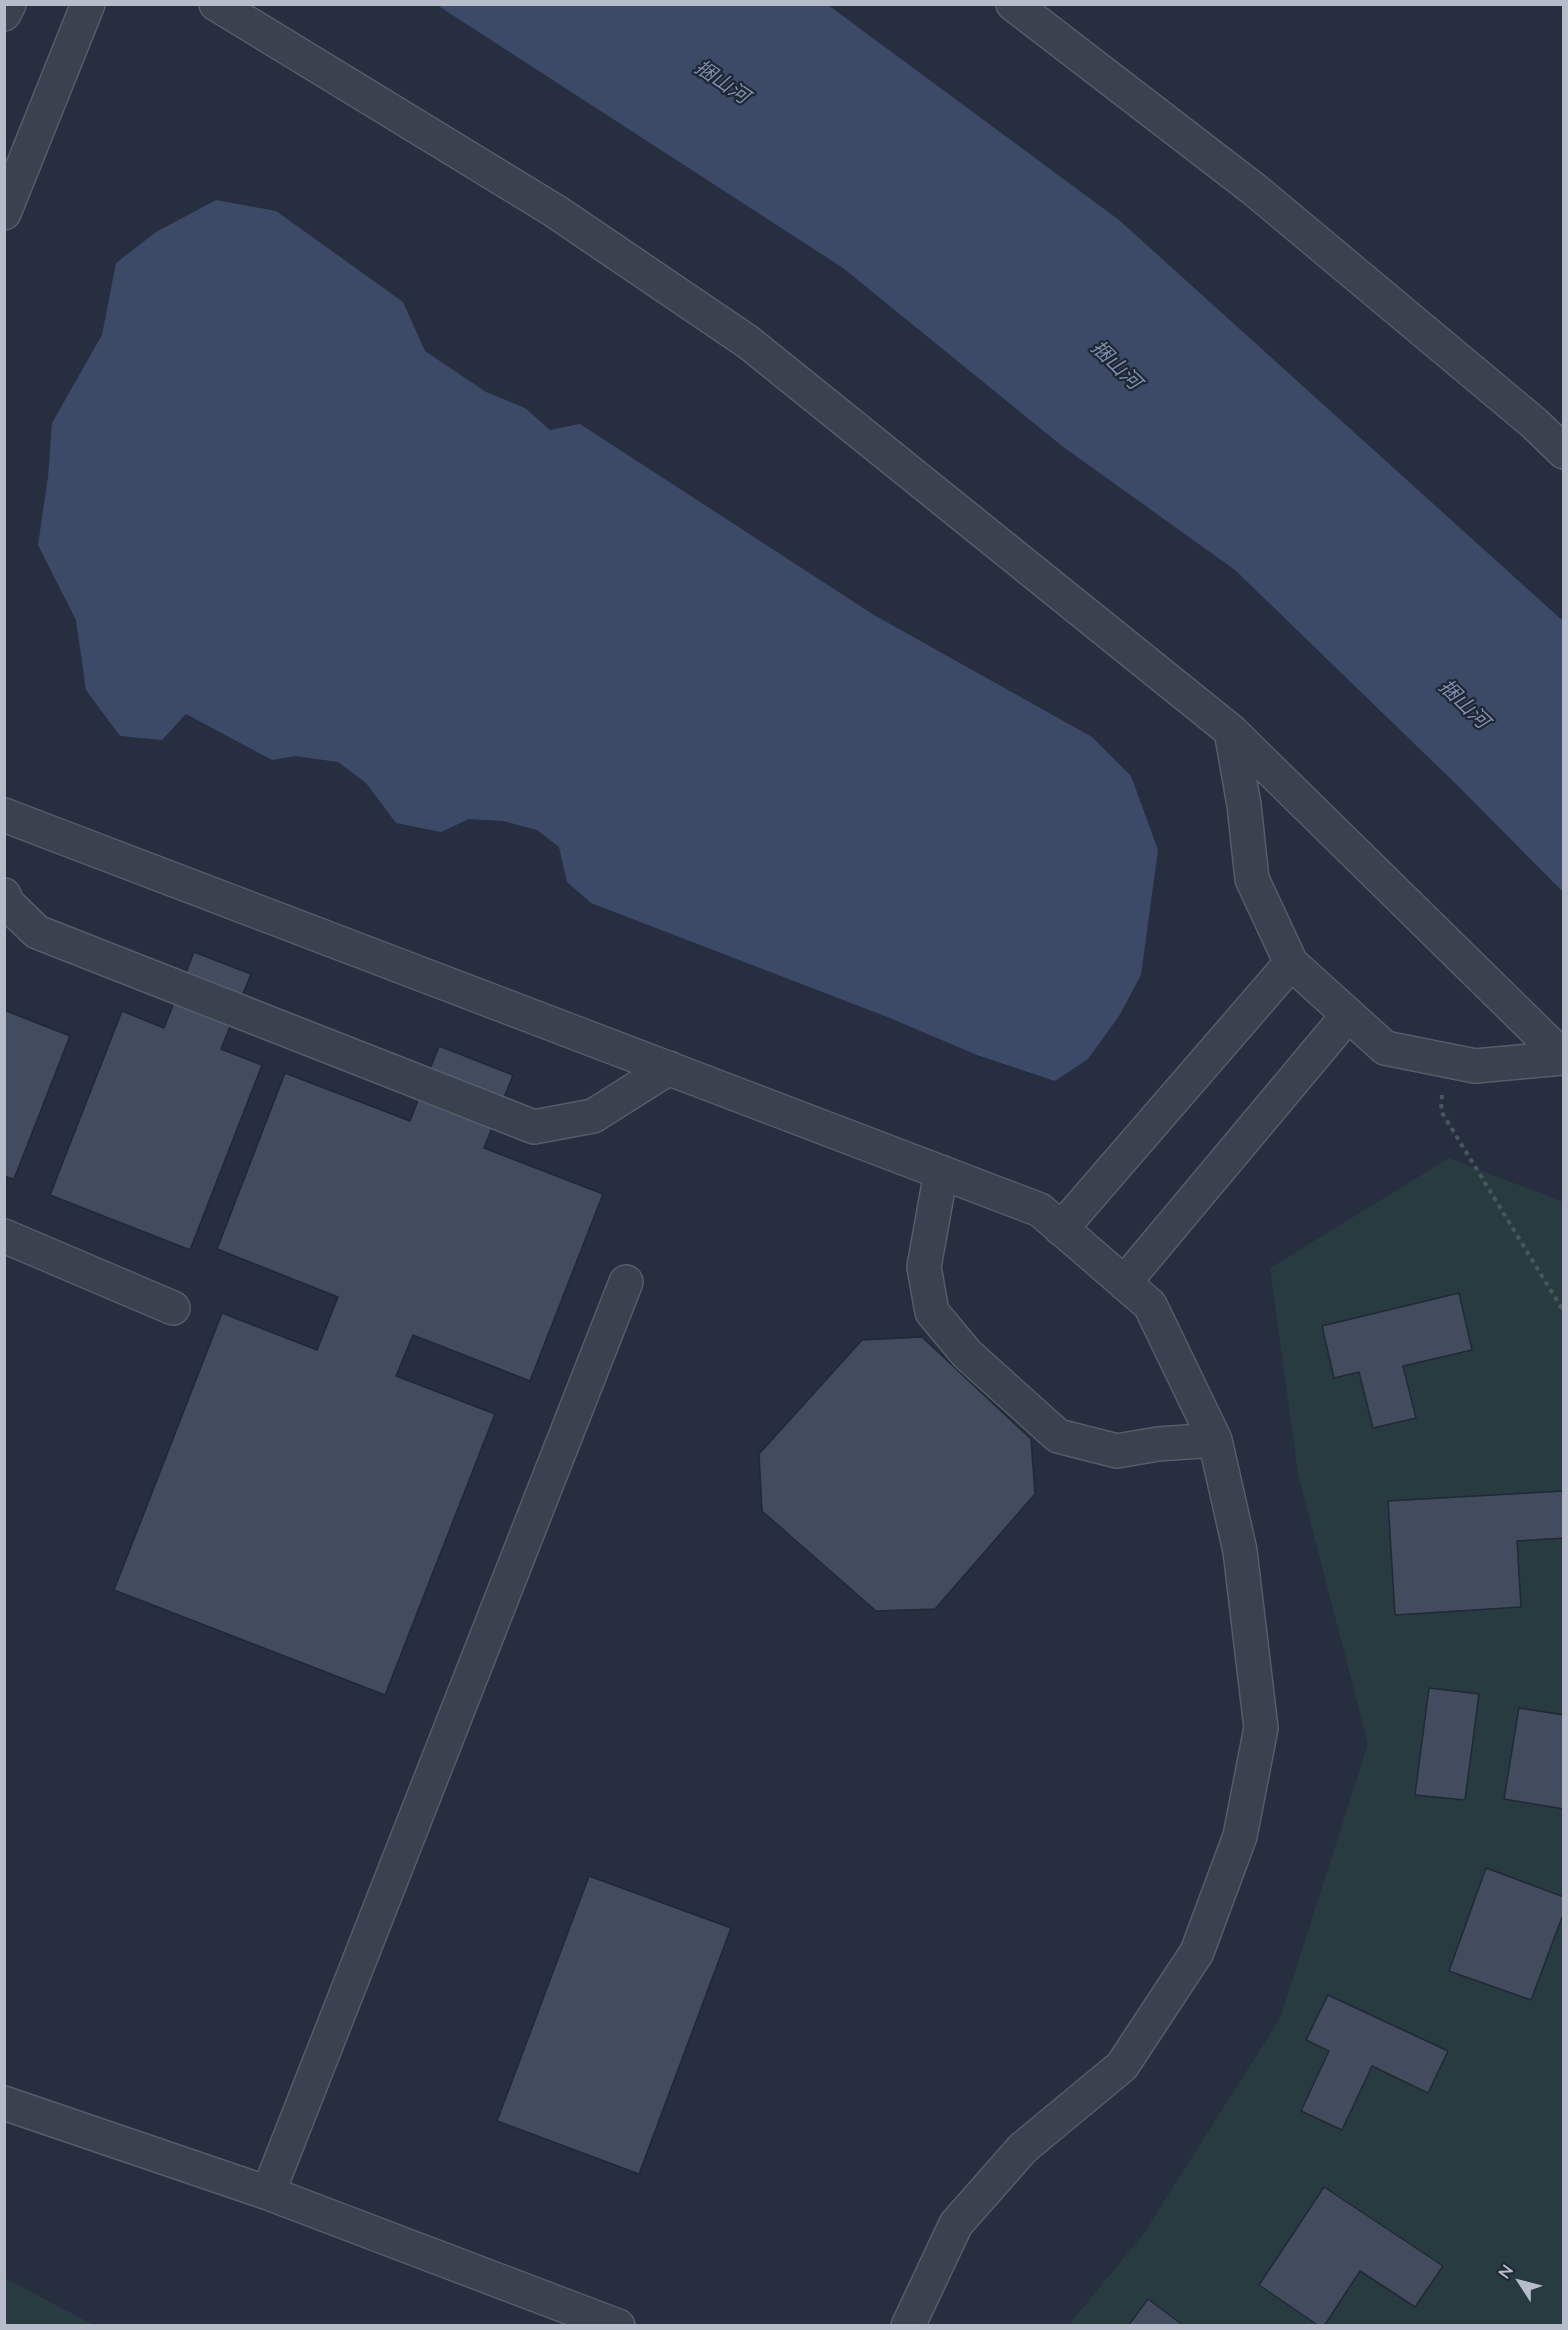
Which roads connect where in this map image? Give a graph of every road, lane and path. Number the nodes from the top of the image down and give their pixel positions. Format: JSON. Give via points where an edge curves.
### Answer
{"nodes":[{"id":1,"x":9,"y":4,"type":"edge"},
{"id":2,"x":88,"y":4,"type":"edge"},
{"id":3,"x":216,"y":4,"type":"edge"},
{"id":4,"x":1013,"y":4,"type":"edge"},
{"id":5,"x":4,"y":14,"type":"edge"},
{"id":6,"x":4,"y":213,"type":"edge"},
{"id":7,"x":1563,"y":452,"type":"edge"},
{"id":8,"x":1231,"y":731,"type":"junction"},
{"id":9,"x":4,"y":815,"type":"edge"},
{"id":10,"x":4,"y":895,"type":"edge"},
{"id":11,"x":1291,"y":963,"type":"junction"},
{"id":12,"x":1348,"y":1014,"type":"junction"},
{"id":13,"x":1563,"y":1058,"type":"edge"},
{"id":14,"x":1444,"y":1060,"type":"junction"},
{"id":15,"x":669,"y":1068,"type":"junction"},
{"id":16,"x":941,"y":1172,"type":"junction"},
{"id":17,"x":1061,"y":1228,"type":"junction"},
{"id":18,"x":4,"y":1236,"type":"edge"},
{"id":19,"x":626,"y":1282,"type":"dead end"},
{"id":20,"x":1124,"y":1283,"type":"junction"},
{"id":21,"x":173,"y":1308,"type":"dead end"},
{"id":22,"x":1563,"y":1312,"type":"edge"},
{"id":23,"x":1215,"y":1440,"type":"junction"},
{"id":24,"x":4,"y":2103,"type":"edge"},
{"id":25,"x":268,"y":2193,"type":"junction"},
{"id":26,"x":618,"y":2325,"type":"edge"},
{"id":27,"x":908,"y":2325,"type":"edge"}],
"edges":[{"from":1,"to":5,"type":"street"},
{"from":2,"to":6,"type":"street"},
{"from":3,"to":8,"type":"street","via":[[555,211],[748,342]]},
{"from":4,"to":7,"type":"street","via":[[1255,190],[1534,423]]},
{"from":8,"to":11,"type":"street","via":[[1252,879]]},
{"from":8,"to":13,"type":"street"},
{"from":9,"to":15,"type":"street"},
{"from":10,"to":15,"type":"street","via":[[7,903],[37,932],[534,1127],[593,1116]]},
{"from":11,"to":12,"type":"street"},
{"from":11,"to":17,"type":"street"},
{"from":12,"to":14,"type":"street","via":[[1385,1048]]},
{"from":12,"to":20,"type":"street"},
{"from":13,"to":14,"type":"street","via":[[1475,1066]]},
{"from":14,"to":22,"type":"path","via":[[1441,1111]]},
{"from":15,"to":16,"type":"street"},
{"from":16,"to":17,"type":"street","via":[[1040,1209]]},
{"from":16,"to":23,"type":"street","via":[[924,1267],[932,1312],[967,1354],[1058,1436],[1117,1451]]},
{"from":17,"to":20,"type":"street"},
{"from":18,"to":21,"type":"street"},
{"from":19,"to":25,"type":"street"},
{"from":20,"to":23,"type":"street","via":[[1150,1305]]},
{"from":23,"to":27,"type":"street","via":[[1240,1551],[1261,1728],[1240,1836],[1197,1952],[1122,2066],[1023,2148],[956,2224]]},
{"from":24,"to":25,"type":"street"},
{"from":25,"to":26,"type":"street"}]}
